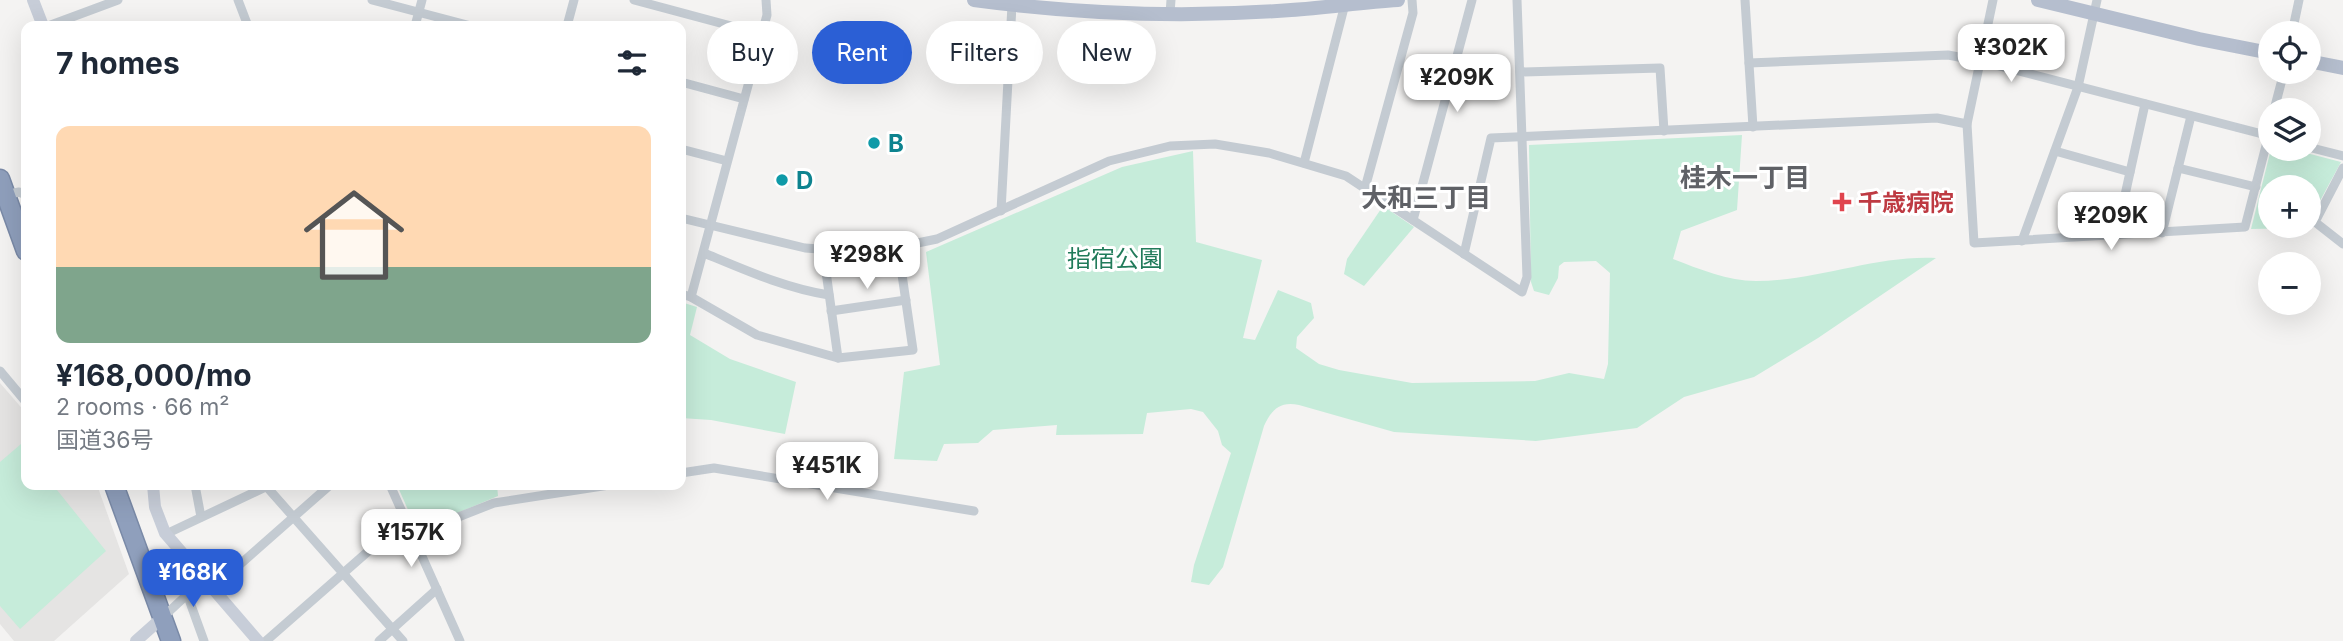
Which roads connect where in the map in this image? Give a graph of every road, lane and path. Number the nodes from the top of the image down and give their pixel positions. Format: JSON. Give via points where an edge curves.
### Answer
{"nodes":[{"id":1,"x":33,"y":0,"type":"edge"},
{"id":2,"x":118,"y":0,"type":"edge"},
{"id":3,"x":238,"y":0,"type":"edge"},
{"id":4,"x":372,"y":0,"type":"edge"},
{"id":5,"x":422,"y":0,"type":"edge"},
{"id":6,"x":574,"y":0,"type":"edge"},
{"id":7,"x":634,"y":0,"type":"edge"},
{"id":8,"x":766,"y":0,"type":"edge"},
{"id":9,"x":974,"y":0,"type":"edge"},
{"id":10,"x":1398,"y":0,"type":"edge"},
{"id":11,"x":1412,"y":0,"type":"edge"},
{"id":12,"x":1472,"y":0,"type":"edge"},
{"id":13,"x":1517,"y":0,"type":"edge"},
{"id":14,"x":1745,"y":0,"type":"edge"},
{"id":15,"x":1993,"y":0,"type":"edge"},
{"id":16,"x":2038,"y":0,"type":"edge"},
{"id":17,"x":2299,"y":0,"type":"edge"},
{"id":18,"x":1047,"y":4,"type":"edge"},
{"id":19,"x":1345,"y":4,"type":"junction"},
{"id":20,"x":1012,"y":5,"type":"junction"},
{"id":21,"x":1293,"y":5,"type":"edge"},
{"id":22,"x":1170,"y":7,"type":"edge"},
{"id":23,"x":2095,"y":7,"type":"edge"},
{"id":24,"x":419,"y":12,"type":"junction"},
{"id":25,"x":44,"y":21,"type":"edge"},
{"id":26,"x":60,"y":21,"type":"edge"},
{"id":27,"x":246,"y":21,"type":"edge"},
{"id":28,"x":416,"y":21,"type":"edge"},
{"id":29,"x":452,"y":21,"type":"edge"},
{"id":30,"x":568,"y":21,"type":"edge"},
{"id":31,"x":712,"y":21,"type":"edge"},
{"id":32,"x":765,"y":21,"type":"edge"},
{"id":33,"x":2295,"y":21,"type":"edge"},
{"id":34,"x":2258,"y":50,"type":"edge"},
{"id":35,"x":1980,"y":61,"type":"junction"},
{"id":36,"x":1749,"y":63,"type":"junction"},
{"id":37,"x":2321,"y":64,"type":"edge"},
{"id":38,"x":2343,"y":68,"type":"edge"},
{"id":39,"x":1520,"y":72,"type":"junction"},
{"id":40,"x":686,"y":83,"type":"edge"},
{"id":41,"x":748,"y":84,"type":"edge"},
{"id":42,"x":2078,"y":86,"type":"junction"},
{"id":43,"x":744,"y":99,"type":"junction"},
{"id":44,"x":2145,"y":104,"type":"junction"},
{"id":45,"x":2190,"y":116,"type":"junction"},
{"id":46,"x":1967,"y":124,"type":"junction"},
{"id":47,"x":1753,"y":127,"type":"junction"},
{"id":48,"x":1664,"y":131,"type":"junction"},
{"id":49,"x":2258,"y":131,"type":"edge"},
{"id":50,"x":1523,"y":138,"type":"junction"},
{"id":51,"x":686,"y":150,"type":"edge"},
{"id":52,"x":2321,"y":150,"type":"edge"},
{"id":53,"x":2055,"y":151,"type":"junction"},
{"id":54,"x":2343,"y":156,"type":"edge"},
{"id":55,"x":727,"y":161,"type":"junction"},
{"id":56,"x":2262,"y":161,"type":"edge"},
{"id":57,"x":1304,"y":163,"type":"junction"},
{"id":58,"x":2178,"y":168,"type":"junction"},
{"id":59,"x":2343,"y":168,"type":"edge"},
{"id":60,"x":2130,"y":172,"type":"junction"},
{"id":61,"x":2,"y":186,"type":"edge"},
{"id":62,"x":2256,"y":187,"type":"junction"},
{"id":63,"x":1365,"y":188,"type":"junction"},
{"id":64,"x":21,"y":193,"type":"edge"},
{"id":65,"x":1001,"y":211,"type":"junction"},
{"id":66,"x":686,"y":219,"type":"edge"},
{"id":67,"x":1413,"y":220,"type":"junction"},
{"id":68,"x":712,"y":226,"type":"junction"},
{"id":69,"x":2162,"y":233,"type":"junction"},
{"id":70,"x":2116,"y":236,"type":"junction"},
{"id":71,"x":21,"y":237,"type":"edge"},
{"id":72,"x":2022,"y":241,"type":"junction"},
{"id":73,"x":2343,"y":244,"type":"edge"},
{"id":74,"x":898,"y":247,"type":"junction"},
{"id":75,"x":823,"y":250,"type":"junction"},
{"id":76,"x":704,"y":253,"type":"junction"},
{"id":77,"x":1464,"y":254,"type":"junction"},
{"id":78,"x":829,"y":295,"type":"junction"},
{"id":79,"x":686,"y":296,"type":"edge"},
{"id":80,"x":691,"y":297,"type":"junction"},
{"id":81,"x":906,"y":300,"type":"junction"},
{"id":82,"x":831,"y":311,"type":"junction"},
{"id":83,"x":838,"y":358,"type":"junction"},
{"id":84,"x":0,"y":371,"type":"edge"},
{"id":85,"x":21,"y":396,"type":"edge"},
{"id":86,"x":686,"y":472,"type":"edge"},
{"id":87,"x":116,"y":490,"type":"edge"},
{"id":88,"x":153,"y":490,"type":"edge"},
{"id":89,"x":196,"y":490,"type":"edge"},
{"id":90,"x":254,"y":490,"type":"edge"},
{"id":91,"x":266,"y":490,"type":"edge"},
{"id":92,"x":324,"y":490,"type":"edge"},
{"id":93,"x":392,"y":490,"type":"edge"},
{"id":94,"x":577,"y":490,"type":"edge"},
{"id":95,"x":974,"y":511,"type":"dead end"},
{"id":96,"x":201,"y":517,"type":"junction"},
{"id":97,"x":294,"y":517,"type":"junction"},
{"id":98,"x":405,"y":519,"type":"junction"},
{"id":99,"x":166,"y":534,"type":"junction"},
{"id":100,"x":414,"y":540,"type":"junction"},
{"id":101,"x":343,"y":572,"type":"junction"},
{"id":102,"x":208,"y":584,"type":"junction"},
{"id":103,"x":437,"y":589,"type":"junction"},
{"id":104,"x":187,"y":594,"type":"junction"},
{"id":105,"x":163,"y":617,"type":"junction"},
{"id":106,"x":393,"y":629,"type":"junction"},
{"id":107,"x":136,"y":641,"type":"edge"},
{"id":108,"x":172,"y":641,"type":"edge"},
{"id":109,"x":204,"y":641,"type":"edge"},
{"id":110,"x":258,"y":641,"type":"edge"},
{"id":111,"x":267,"y":641,"type":"edge"},
{"id":112,"x":379,"y":641,"type":"edge"},
{"id":113,"x":404,"y":641,"type":"edge"},
{"id":114,"x":460,"y":641,"type":"edge"}],
"edges":[{"from":1,"to":25,"type":"street"},
{"from":2,"to":26,"type":"street"},
{"from":3,"to":27,"type":"street"},
{"from":4,"to":24,"type":"street"},
{"from":5,"to":24,"type":"street"},
{"from":6,"to":30,"type":"street"},
{"from":7,"to":31,"type":"street"},
{"from":8,"to":32,"type":"street"},
{"from":9,"to":20,"type":"main road"},
{"from":10,"to":19,"type":"main road"},
{"from":11,"to":63,"type":"street","via":[[1413,13]]},
{"from":12,"to":67,"type":"street"},
{"from":13,"to":39,"type":"street"},
{"from":14,"to":36,"type":"street"},
{"from":15,"to":35,"type":"street"},
{"from":16,"to":23,"type":"main road"},
{"from":17,"to":33,"type":"street"},
{"from":18,"to":20,"type":"main road"},
{"from":18,"to":22,"type":"main road"},
{"from":19,"to":21,"type":"main road"},
{"from":19,"to":57,"type":"street"},
{"from":20,"to":65,"type":"street"},
{"from":21,"to":22,"type":"main road"},
{"from":23,"to":34,"type":"main road"},
{"from":23,"to":42,"type":"street"},
{"from":24,"to":28,"type":"street"},
{"from":24,"to":29,"type":"street"},
{"from":35,"to":36,"type":"street","via":[[1948,55]]},
{"from":35,"to":42,"type":"street"},
{"from":35,"to":46,"type":"street"},
{"from":36,"to":47,"type":"street"},
{"from":37,"to":38,"type":"main road"},
{"from":39,"to":48,"type":"street","via":[[1660,68]]},
{"from":39,"to":50,"type":"street"},
{"from":40,"to":43,"type":"street"},
{"from":41,"to":43,"type":"street"},
{"from":42,"to":44,"type":"street"},
{"from":42,"to":53,"type":"street"},
{"from":43,"to":55,"type":"street"},
{"from":44,"to":45,"type":"street"},
{"from":44,"to":60,"type":"street"},
{"from":45,"to":49,"type":"street"},
{"from":45,"to":58,"type":"street"},
{"from":46,"to":47,"type":"street","via":[[1937,118]]},
{"from":46,"to":72,"type":"street","via":[[1974,243]]},
{"from":47,"to":48,"type":"street"},
{"from":48,"to":50,"type":"street"},
{"from":50,"to":77,"type":"street","via":[[1491,138]]},
{"from":50,"to":77,"type":"street","via":[[1527,276],[1522,292]]},
{"from":51,"to":55,"type":"street"},
{"from":52,"to":54,"type":"street"},
{"from":53,"to":60,"type":"street"},
{"from":53,"to":72,"type":"street"},
{"from":55,"to":68,"type":"street"},
{"from":56,"to":62,"type":"street"},
{"from":57,"to":63,"type":"street","via":[[1346,176]]},
{"from":57,"to":65,"type":"street","via":[[1215,144],[1170,146],[1109,161]]},
{"from":58,"to":62,"type":"street"},
{"from":58,"to":69,"type":"street"},
{"from":59,"to":73,"type":"street","via":[[2315,222]]},
{"from":60,"to":70,"type":"street"},
{"from":61,"to":64,"type":"street"},
{"from":61,"to":71,"type":"highway"},
{"from":62,"to":69,"type":"street","via":[[2245,227]]},
{"from":63,"to":67,"type":"street"},
{"from":65,"to":74,"type":"street","via":[[937,239]]},
{"from":66,"to":68,"type":"street"},
{"from":67,"to":77,"type":"street"},
{"from":68,"to":75,"type":"street"},
{"from":68,"to":76,"type":"street"},
{"from":69,"to":70,"type":"street"},
{"from":70,"to":72,"type":"street"},
{"from":74,"to":75,"type":"street"},
{"from":74,"to":81,"type":"street"},
{"from":75,"to":78,"type":"street"},
{"from":76,"to":78,"type":"street","via":[[767,279]]},
{"from":76,"to":80,"type":"street"},
{"from":78,"to":82,"type":"street"},
{"from":79,"to":80,"type":"street"},
{"from":80,"to":83,"type":"street","via":[[757,335]]},
{"from":81,"to":82,"type":"street"},
{"from":81,"to":83,"type":"street","via":[[913,350]]},
{"from":82,"to":83,"type":"street"},
{"from":84,"to":85,"type":"street"},
{"from":86,"to":95,"type":"street","via":[[714,468]]},
{"from":87,"to":105,"type":"highway"},
{"from":88,"to":99,"type":"street"},
{"from":89,"to":96,"type":"street"},
{"from":90,"to":96,"type":"street"},
{"from":91,"to":97,"type":"street"},
{"from":92,"to":97,"type":"street"},
{"from":93,"to":98,"type":"street"},
{"from":94,"to":100,"type":"street","via":[[494,503],[438,525]]},
{"from":96,"to":99,"type":"street"},
{"from":97,"to":101,"type":"street"},
{"from":97,"to":102,"type":"street"},
{"from":98,"to":100,"type":"street"},
{"from":98,"to":101,"type":"street"},
{"from":99,"to":102,"type":"street"},
{"from":100,"to":103,"type":"street"},
{"from":101,"to":106,"type":"street"},
{"from":101,"to":111,"type":"street"},
{"from":102,"to":104,"type":"street"},
{"from":102,"to":110,"type":"street"},
{"from":103,"to":106,"type":"street"},
{"from":103,"to":114,"type":"street"},
{"from":104,"to":105,"type":"street"},
{"from":104,"to":109,"type":"street"},
{"from":105,"to":107,"type":"street"},
{"from":105,"to":108,"type":"highway"},
{"from":106,"to":112,"type":"street"},
{"from":106,"to":113,"type":"street"}]}
